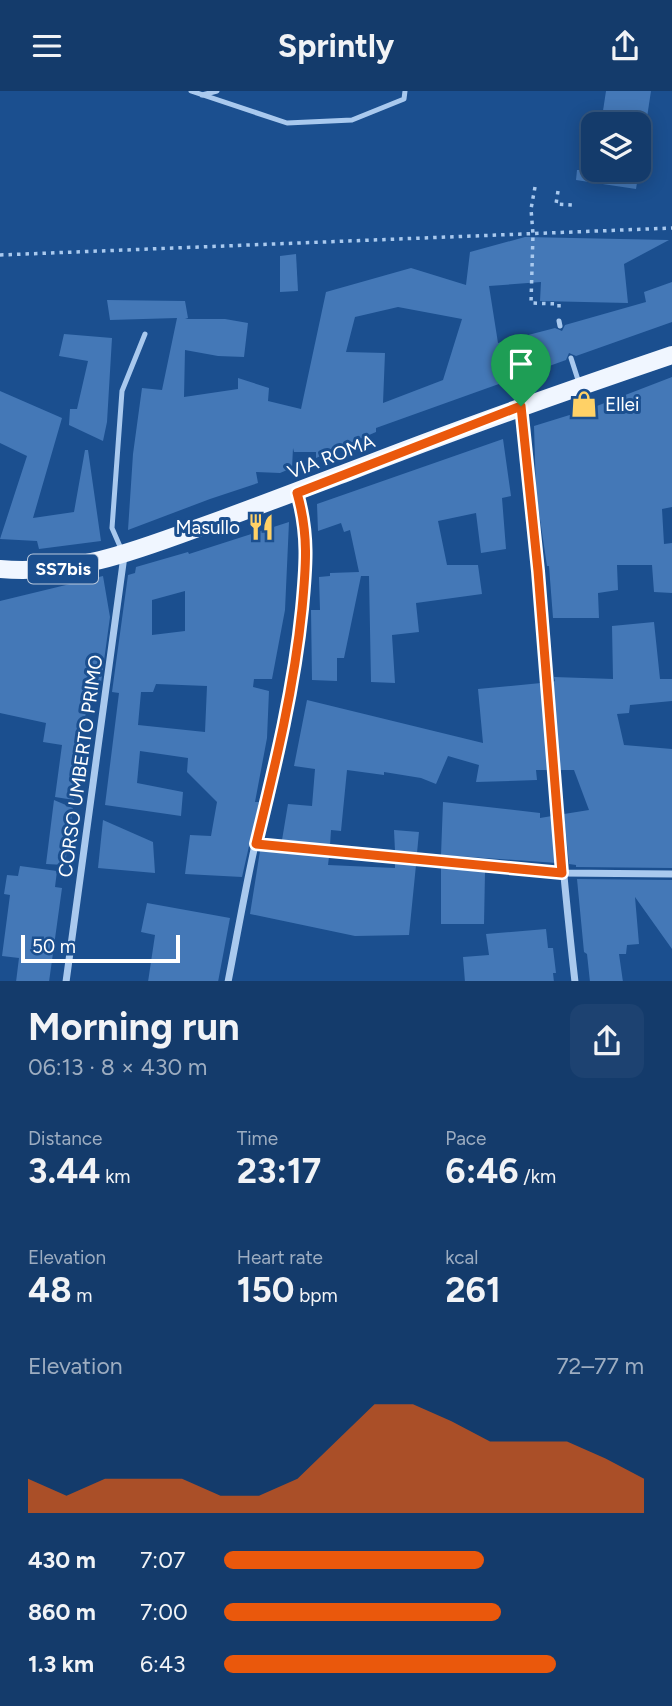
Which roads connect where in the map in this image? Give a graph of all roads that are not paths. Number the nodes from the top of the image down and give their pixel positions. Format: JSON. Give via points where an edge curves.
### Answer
{"nodes":[{"id":1,"x":191,"y":91,"type":"edge"},
{"id":2,"x":217,"y":91,"type":"edge"},
{"id":3,"x":405,"y":91,"type":"edge"},
{"id":4,"x":202,"y":95,"type":"junction"},
{"id":5,"x":145,"y":334,"type":"dead end"},
{"id":6,"x":672,"y":355,"type":"edge"},
{"id":7,"x":571,"y":358,"type":"dead end"},
{"id":8,"x":580,"y":386,"type":"junction"},
{"id":9,"x":521,"y":406,"type":"junction"},
{"id":10,"x":297,"y":493,"type":"junction"},
{"id":11,"x":124,"y":555,"type":"junction"},
{"id":12,"x":0,"y":569,"type":"edge"},
{"id":13,"x":256,"y":844,"type":"junction"},
{"id":14,"x":562,"y":873,"type":"junction"},
{"id":15,"x":672,"y":874,"type":"edge"},
{"id":16,"x":66,"y":981,"type":"edge"},
{"id":17,"x":228,"y":981,"type":"edge"},
{"id":18,"x":575,"y":981,"type":"edge"}],
"edges":[{"from":1,"to":4,"type":"lane"},
{"from":2,"to":4,"type":"lane"},
{"from":3,"to":4,"type":"lane","via":[[404,99],[352,120],[287,123]]},
{"from":5,"to":11,"type":"lane","via":[[122,391],[112,529]]},
{"from":6,"to":8,"type":"main road","name":"VIA ROMA","number":"SS7bis"},
{"from":7,"to":8,"type":"lane"},
{"from":8,"to":9,"type":"main road","name":"VIA ROMA","number":"SS7bis"},
{"from":9,"to":10,"type":"main road","name":"VIA ROMA","number":"SS7bis"},
{"from":9,"to":14,"type":"street"},
{"from":10,"to":11,"type":"main road","name":"VIA ROMA","number":"SS7bis"},
{"from":10,"to":13,"type":"street","via":[[307,554],[296,662]]},
{"from":11,"to":12,"type":"main road","name":"VIA ROMA","number":"SS7bis","via":[[60,569]]},
{"from":11,"to":16,"type":"street","name":"CORSO UMBERTO PRIMO"},
{"from":13,"to":14,"type":"street"},
{"from":13,"to":17,"type":"street"},
{"from":14,"to":15,"type":"street"},
{"from":14,"to":18,"type":"street"}]}
